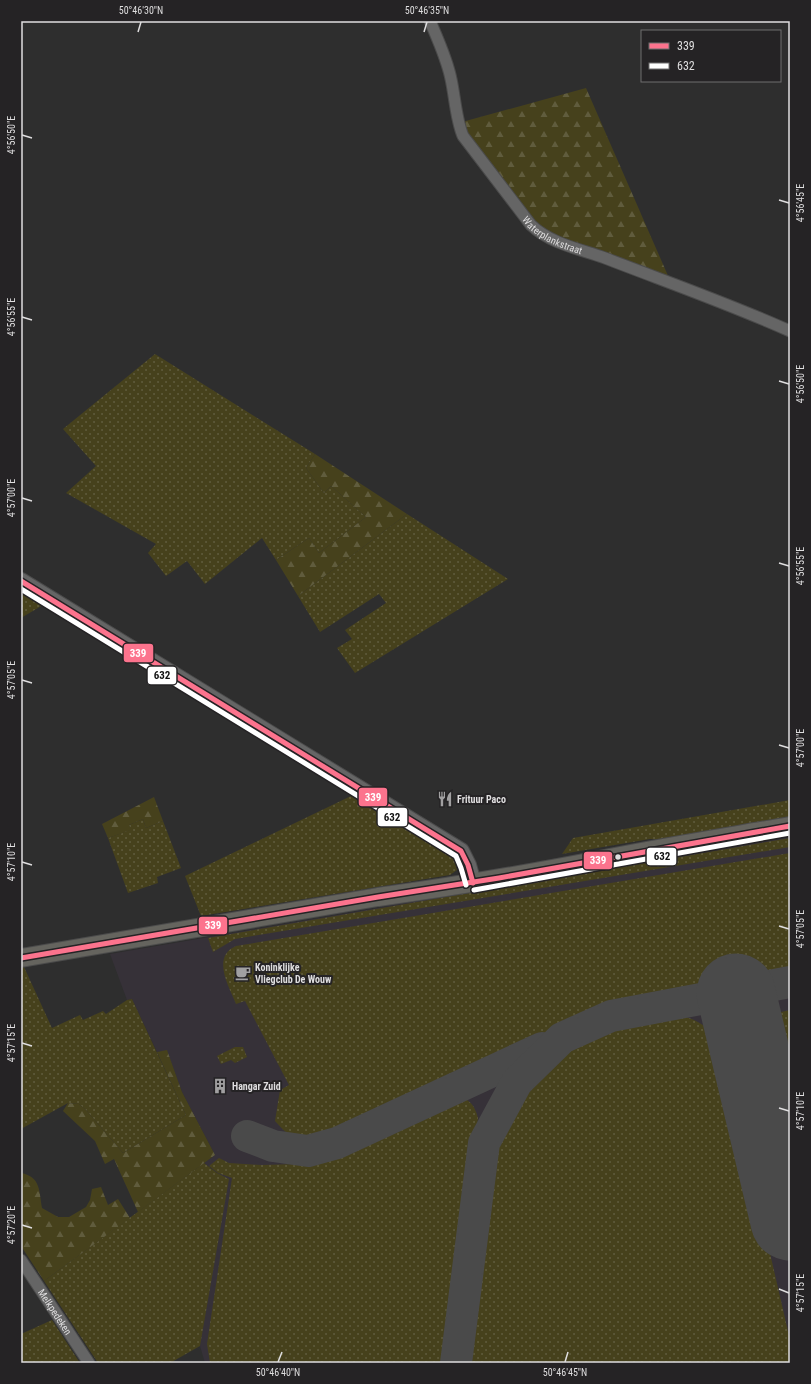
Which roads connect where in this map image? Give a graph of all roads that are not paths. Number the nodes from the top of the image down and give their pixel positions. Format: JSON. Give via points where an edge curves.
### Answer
{"nodes":[{"id":1,"x":430,"y":21,"type":"edge"},
{"id":2,"x":790,"y":331,"type":"edge"},
{"id":3,"x":21,"y":581,"type":"edge"},
{"id":4,"x":790,"y":826,"type":"edge"},
{"id":5,"x":473,"y":883,"type":"junction"},
{"id":6,"x":21,"y":958,"type":"edge"},
{"id":7,"x":21,"y":1260,"type":"edge"},
{"id":8,"x":89,"y":1363,"type":"edge"}],
"edges":[{"from":1,"to":2,"type":"street","name":"Waterplankstraat","via":[[451,77],[458,123],[463,136],[536,230],[560,242]]},
{"from":3,"to":5,"type":"street","via":[[461,851]]},
{"from":4,"to":5,"type":"main road"},
{"from":5,"to":6,"type":"main road"},
{"from":7,"to":8,"type":"street","name":"Melkpedeken"}]}
